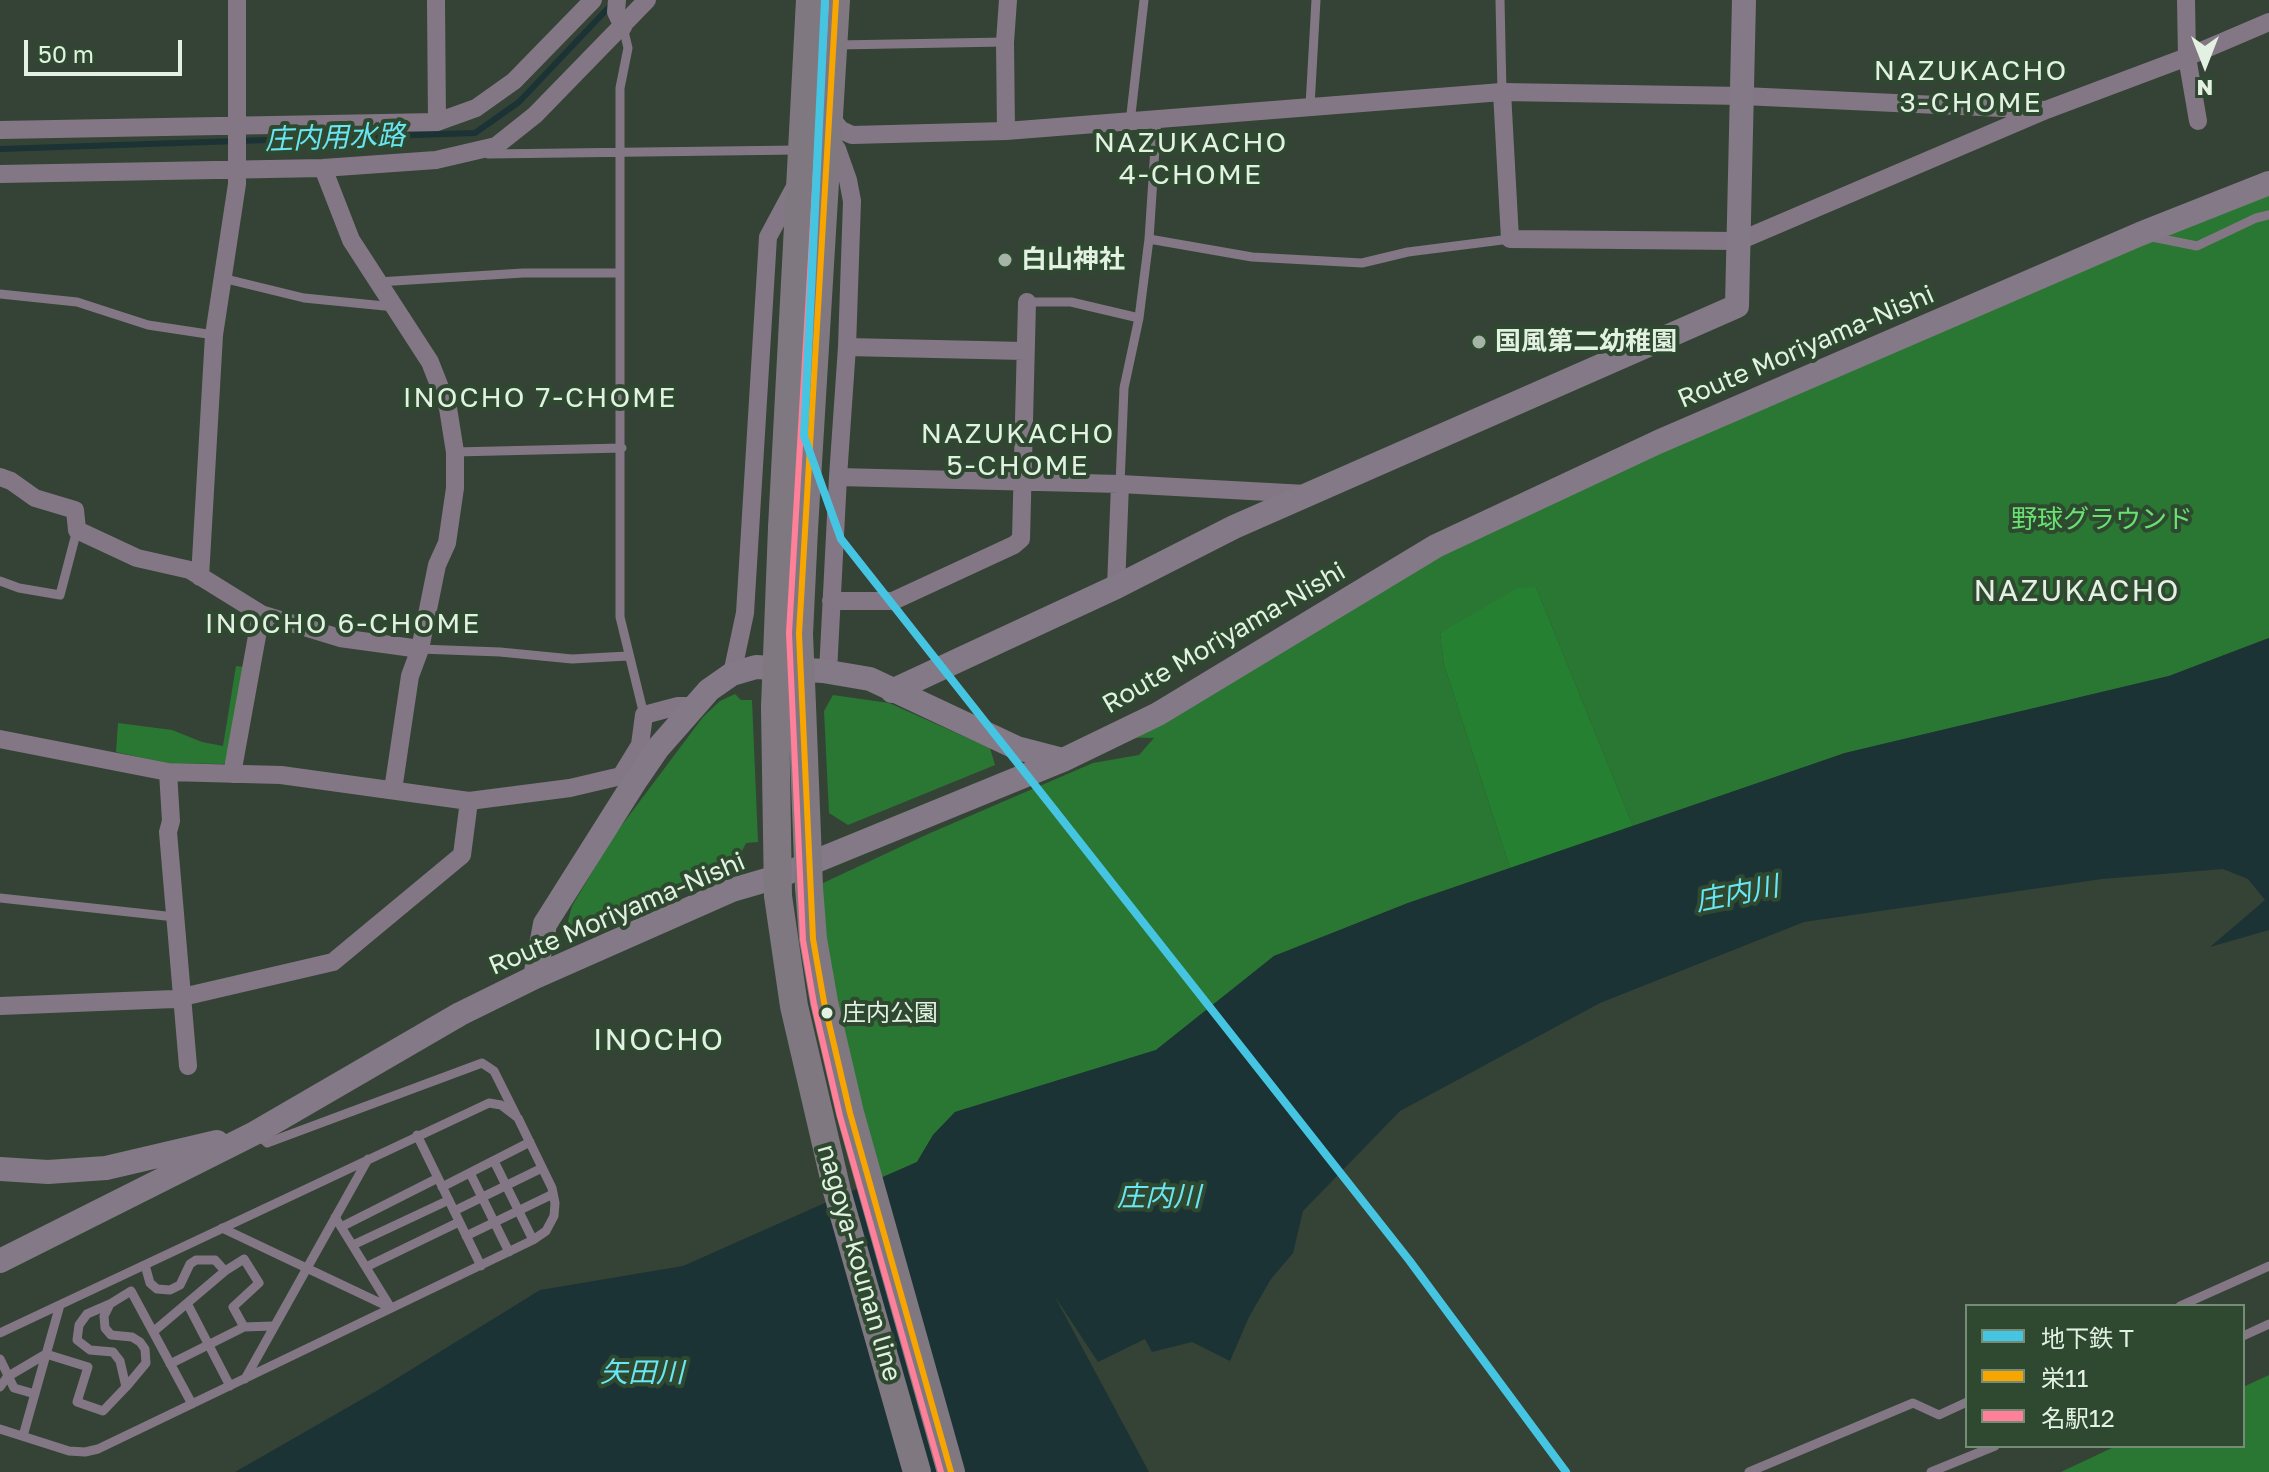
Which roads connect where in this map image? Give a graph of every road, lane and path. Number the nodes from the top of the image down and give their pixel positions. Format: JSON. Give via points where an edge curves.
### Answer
{"nodes":[{"id":1,"x":237,"y":0,"type":"edge"},
{"id":2,"x":436,"y":0,"type":"edge"},
{"id":3,"x":593,"y":0,"type":"edge"},
{"id":4,"x":647,"y":0,"type":"edge"},
{"id":5,"x":810,"y":0,"type":"edge"},
{"id":6,"x":836,"y":0,"type":"edge"},
{"id":7,"x":1008,"y":0,"type":"edge"},
{"id":8,"x":1144,"y":0,"type":"edge"},
{"id":9,"x":1316,"y":0,"type":"edge"},
{"id":10,"x":1500,"y":0,"type":"edge"},
{"id":11,"x":1744,"y":0,"type":"edge"},
{"id":12,"x":2186,"y":0,"type":"edge"},
{"id":13,"x":619,"y":13,"type":"edge"},
{"id":14,"x":2269,"y":22,"type":"edge"},
{"id":15,"x":1005,"y":42,"type":"junction"},
{"id":16,"x":832,"y":46,"type":"junction"},
{"id":17,"x":2187,"y":57,"type":"junction"},
{"id":18,"x":1502,"y":92,"type":"junction"},
{"id":19,"x":1743,"y":96,"type":"junction"},
{"id":20,"x":1310,"y":106,"type":"junction"},
{"id":21,"x":2046,"y":110,"type":"junction"},
{"id":22,"x":1157,"y":118,"type":"junction"},
{"id":23,"x":2198,"y":121,"type":"dead end"},
{"id":24,"x":437,"y":122,"type":"junction"},
{"id":25,"x":1130,"y":123,"type":"junction"},
{"id":26,"x":237,"y":126,"type":"junction"},
{"id":27,"x":830,"y":128,"type":"junction"},
{"id":28,"x":0,"y":130,"type":"edge"},
{"id":29,"x":1006,"y":131,"type":"junction"},
{"id":30,"x":801,"y":150,"type":"junction"},
{"id":31,"x":622,"y":153,"type":"junction"},
{"id":32,"x":457,"y":155,"type":"junction"},
{"id":33,"x":238,"y":168,"type":"junction"},
{"id":34,"x":323,"y":168,"type":"junction"},
{"id":35,"x":0,"y":174,"type":"edge"},
{"id":36,"x":800,"y":180,"type":"junction"},
{"id":37,"x":2269,"y":183,"type":"edge"},
{"id":38,"x":2269,"y":215,"type":"edge"},
{"id":39,"x":2140,"y":234,"type":"junction"},
{"id":40,"x":1149,"y":239,"type":"junction"},
{"id":41,"x":1510,"y":239,"type":"junction"},
{"id":42,"x":1739,"y":241,"type":"junction"},
{"id":43,"x":620,"y":273,"type":"junction"},
{"id":44,"x":222,"y":278,"type":"junction"},
{"id":45,"x":378,"y":282,"type":"junction"},
{"id":46,"x":0,"y":294,"type":"edge"},
{"id":47,"x":1027,"y":302,"type":"joint"},
{"id":48,"x":395,"y":307,"type":"junction"},
{"id":49,"x":1139,"y":318,"type":"junction"},
{"id":50,"x":214,"y":335,"type":"junction"},
{"id":51,"x":847,"y":347,"type":"junction"},
{"id":52,"x":1024,"y":351,"type":"junction"},
{"id":53,"x":622,"y":448,"type":"junction"},
{"id":54,"x":455,"y":452,"type":"junction"},
{"id":55,"x":0,"y":477,"type":"edge"},
{"id":56,"x":838,"y":477,"type":"junction"},
{"id":57,"x":1022,"y":483,"type":"junction"},
{"id":58,"x":1120,"y":484,"type":"junction"},
{"id":59,"x":1310,"y":494,"type":"junction"},
{"id":60,"x":793,"y":528,"type":"junction"},
{"id":61,"x":77,"y":530,"type":"junction"},
{"id":62,"x":200,"y":577,"type":"junction"},
{"id":63,"x":0,"y":581,"type":"edge"},
{"id":64,"x":1116,"y":587,"type":"junction"},
{"id":65,"x":831,"y":601,"type":"junction"},
{"id":66,"x":261,"y":614,"type":"junction"},
{"id":67,"x":420,"y":649,"type":"junction"},
{"id":68,"x":628,"y":656,"type":"junction"},
{"id":69,"x":828,"y":672,"type":"junction"},
{"id":70,"x":732,"y":674,"type":"junction"},
{"id":71,"x":892,"y":691,"type":"junction"},
{"id":72,"x":696,"y":706,"type":"junction"},
{"id":73,"x":788,"y":707,"type":"junction"},
{"id":74,"x":644,"y":715,"type":"junction"},
{"id":75,"x":0,"y":739,"type":"edge"},
{"id":76,"x":1063,"y":760,"type":"junction"},
{"id":77,"x":168,"y":772,"type":"junction"},
{"id":78,"x":232,"y":774,"type":"junction"},
{"id":79,"x":393,"y":790,"type":"junction"},
{"id":80,"x":469,"y":801,"type":"junction"},
{"id":81,"x":808,"y":876,"type":"junction"},
{"id":82,"x":778,"y":887,"type":"junction"},
{"id":83,"x":0,"y":898,"type":"edge"},
{"id":84,"x":175,"y":917,"type":"junction"},
{"id":85,"x":535,"y":977,"type":"junction"},
{"id":86,"x":181,"y":997,"type":"junction"},
{"id":87,"x":0,"y":1006,"type":"edge"},
{"id":88,"x":188,"y":1066,"type":"dead end"},
{"id":89,"x":518,"y":1118,"type":"junction"},
{"id":90,"x":255,"y":1133,"type":"junction"},
{"id":91,"x":417,"y":1135,"type":"junction"},
{"id":92,"x":530,"y":1142,"type":"junction"},
{"id":93,"x":368,"y":1159,"type":"junction"},
{"id":94,"x":494,"y":1161,"type":"junction"},
{"id":95,"x":542,"y":1168,"type":"junction"},
{"id":96,"x":0,"y":1169,"type":"edge"},
{"id":97,"x":470,"y":1173,"type":"junction"},
{"id":98,"x":440,"y":1182,"type":"junction"},
{"id":99,"x":507,"y":1185,"type":"junction"},
{"id":100,"x":553,"y":1194,"type":"junction"},
{"id":101,"x":482,"y":1197,"type":"junction"},
{"id":102,"x":449,"y":1200,"type":"junction"},
{"id":103,"x":519,"y":1210,"type":"junction"},
{"id":104,"x":454,"y":1211,"type":"junction"},
{"id":105,"x":335,"y":1217,"type":"junction"},
{"id":106,"x":459,"y":1222,"type":"junction"},
{"id":107,"x":495,"y":1222,"type":"junction"},
{"id":108,"x":341,"y":1227,"type":"junction"},
{"id":109,"x":222,"y":1228,"type":"junction"},
{"id":110,"x":466,"y":1236,"type":"junction"},
{"id":111,"x":533,"y":1240,"type":"junction"},
{"id":112,"x":353,"y":1245,"type":"junction"},
{"id":113,"x":509,"y":1252,"type":"junction"},
{"id":114,"x":0,"y":1261,"type":"edge"},
{"id":115,"x":145,"y":1265,"type":"junction"},
{"id":116,"x":481,"y":1266,"type":"junction"},
{"id":117,"x":2269,"y":1266,"type":"edge"},
{"id":118,"x":366,"y":1267,"type":"junction"},
{"id":119,"x":307,"y":1268,"type":"junction"},
{"id":120,"x":225,"y":1271,"type":"junction"},
{"id":121,"x":110,"y":1304,"type":"junction"},
{"id":122,"x":2184,"y":1304,"type":"edge"},
{"id":123,"x":60,"y":1305,"type":"junction"},
{"id":124,"x":188,"y":1305,"type":"junction"},
{"id":125,"x":391,"y":1308,"type":"junction"},
{"id":126,"x":2269,"y":1324,"type":"edge"},
{"id":127,"x":272,"y":1326,"type":"junction"},
{"id":128,"x":244,"y":1327,"type":"junction"},
{"id":129,"x":153,"y":1332,"type":"junction"},
{"id":130,"x":0,"y":1333,"type":"edge"},
{"id":131,"x":2245,"y":1335,"type":"edge"},
{"id":132,"x":208,"y":1344,"type":"junction"},
{"id":133,"x":46,"y":1354,"type":"junction"},
{"id":134,"x":0,"y":1359,"type":"edge"},
{"id":135,"x":170,"y":1364,"type":"junction"},
{"id":136,"x":7,"y":1377,"type":"junction"},
{"id":137,"x":245,"y":1379,"type":"junction"},
{"id":138,"x":230,"y":1386,"type":"junction"},
{"id":139,"x":0,"y":1387,"type":"edge"},
{"id":140,"x":126,"y":1387,"type":"junction"},
{"id":141,"x":35,"y":1394,"type":"junction"},
{"id":142,"x":1965,"y":1403,"type":"edge"},
{"id":143,"x":192,"y":1404,"type":"junction"},
{"id":144,"x":0,"y":1429,"type":"edge"},
{"id":145,"x":23,"y":1436,"type":"junction"},
{"id":146,"x":1990,"y":1448,"type":"edge"},
{"id":147,"x":917,"y":1472,"type":"edge"},
{"id":148,"x":951,"y":1472,"type":"edge"},
{"id":149,"x":1749,"y":1472,"type":"edge"},
{"id":150,"x":1931,"y":1472,"type":"edge"}],
"edges":[{"from":1,"to":26,"type":"street"},
{"from":2,"to":24,"type":"street"},
{"from":3,"to":24,"type":"street","via":[[514,81],[476,108]]},
{"from":4,"to":13,"type":"street"},
{"from":5,"to":30,"type":"main road","name":"nagoya-kounan line"},
{"from":6,"to":16,"type":"main road","name":"nagoya-kounan line"},
{"from":7,"to":15,"type":"street"},
{"from":8,"to":25,"type":"lane"},
{"from":9,"to":20,"type":"lane"},
{"from":10,"to":18,"type":"lane"},
{"from":11,"to":19,"type":"main road"},
{"from":12,"to":17,"type":"street"},
{"from":13,"to":31,"type":"lane","via":[[628,48],[620,88]]},
{"from":13,"to":32,"type":"street","via":[[535,115],[496,146]]},
{"from":14,"to":17,"type":"street"},
{"from":15,"to":16,"type":"lane"},
{"from":15,"to":29,"type":"street"},
{"from":16,"to":27,"type":"main road","name":"nagoya-kounan line"},
{"from":17,"to":21,"type":"street"},
{"from":17,"to":23,"type":"street"},
{"from":18,"to":19,"type":"street"},
{"from":18,"to":20,"type":"street"},
{"from":18,"to":41,"type":"street"},
{"from":19,"to":21,"type":"street"},
{"from":19,"to":42,"type":"main road"},
{"from":20,"to":22,"type":"street"},
{"from":21,"to":42,"type":"street"},
{"from":22,"to":25,"type":"street"},
{"from":22,"to":40,"type":"lane"},
{"from":24,"to":26,"type":"street"},
{"from":25,"to":29,"type":"street"},
{"from":26,"to":28,"type":"street"},
{"from":26,"to":33,"type":"street"},
{"from":27,"to":29,"type":"street","via":[[852,135]]},
{"from":27,"to":51,"type":"street","via":[[852,201]]},
{"from":27,"to":60,"type":"main road","name":"nagoya-kounan line"},
{"from":30,"to":31,"type":"lane"},
{"from":30,"to":36,"type":"main road","name":"nagoya-kounan line"},
{"from":31,"to":32,"type":"lane"},
{"from":31,"to":43,"type":"lane"},
{"from":32,"to":34,"type":"street"},
{"from":33,"to":34,"type":"street"},
{"from":33,"to":35,"type":"street"},
{"from":33,"to":44,"type":"street"},
{"from":34,"to":45,"type":"street","via":[[351,240]]},
{"from":36,"to":60,"type":"main road","name":"nagoya-kounan line"},
{"from":36,"to":70,"type":"street","via":[[768,237],[745,613]]},
{"from":37,"to":39,"type":"main road","name":"Route Moriyama-Nishi"},
{"from":38,"to":39,"type":"lane","via":[[2197,246]]},
{"from":39,"to":76,"type":"main road","name":"Route Moriyama-Nishi","via":[[1658,442],[1436,546],[1158,714]]},
{"from":40,"to":41,"type":"lane","via":[[1252,257],[1362,263]]},
{"from":40,"to":49,"type":"lane"},
{"from":41,"to":42,"type":"street"},
{"from":42,"to":59,"type":"main road","via":[[1737,306]]},
{"from":43,"to":45,"type":"lane"},
{"from":43,"to":53,"type":"lane"},
{"from":44,"to":48,"type":"lane","via":[[304,298]]},
{"from":44,"to":50,"type":"street"},
{"from":45,"to":48,"type":"street"},
{"from":46,"to":50,"type":"lane","via":[[77,302],[148,325]]},
{"from":47,"to":49,"type":"lane","via":[[1071,302]]},
{"from":47,"to":52,"type":"street"},
{"from":48,"to":54,"type":"street","via":[[440,383]]},
{"from":49,"to":58,"type":"lane","via":[[1124,388]]},
{"from":50,"to":62,"type":"street"},
{"from":51,"to":52,"type":"street"},
{"from":51,"to":56,"type":"street"},
{"from":52,"to":57,"type":"street"},
{"from":53,"to":54,"type":"lane"},
{"from":53,"to":68,"type":"lane","via":[[620,617]]},
{"from":54,"to":67,"type":"street","via":[[447,543],[437,565]]},
{"from":55,"to":61,"type":"street","via":[[35,498],[75,510]]},
{"from":56,"to":57,"type":"street"},
{"from":56,"to":65,"type":"street"},
{"from":57,"to":58,"type":"street"},
{"from":57,"to":65,"type":"street","via":[[1021,539],[1014,545],[893,601]]},
{"from":58,"to":59,"type":"street"},
{"from":58,"to":64,"type":"street"},
{"from":59,"to":64,"type":"main road"},
{"from":60,"to":73,"type":"main road","name":"nagoya-kounan line","bridge":true,"via":[[799,634]]},
{"from":61,"to":62,"type":"street","via":[[137,558]]},
{"from":61,"to":63,"type":"lane","via":[[60,595]]},
{"from":62,"to":66,"type":"street"},
{"from":64,"to":71,"type":"main road"},
{"from":65,"to":69,"type":"street"},
{"from":66,"to":67,"type":"street","via":[[340,638]]},
{"from":66,"to":78,"type":"street"},
{"from":67,"to":68,"type":"lane","via":[[572,659]]},
{"from":67,"to":79,"type":"street","via":[[410,676]]},
{"from":68,"to":74,"type":"lane"},
{"from":69,"to":70,"type":"main road","via":[[756,667]]},
{"from":69,"to":71,"type":"main road","via":[[870,679]]},
{"from":70,"to":72,"type":"main road"},
{"from":71,"to":76,"type":"main road","via":[[1017,748]]},
{"from":72,"to":74,"type":"street"},
{"from":72,"to":85,"type":"main road","via":[[642,771],[545,924]]},
{"from":73,"to":81,"type":"main road","name":"nagoya-kounan line"},
{"from":73,"to":82,"type":"main road","name":"nagoya-kounan line"},
{"from":74,"to":80,"type":"street","via":[[640,745],[621,776]]},
{"from":75,"to":77,"type":"street"},
{"from":76,"to":81,"type":"main road","name":"Route Moriyama-Nishi"},
{"from":77,"to":78,"type":"street"},
{"from":77,"to":84,"type":"street"},
{"from":78,"to":79,"type":"street"},
{"from":79,"to":80,"type":"street"},
{"from":80,"to":86,"type":"street","via":[[462,855],[333,962]]},
{"from":81,"to":82,"type":"main road","name":"Route Moriyama-Nishi"},
{"from":81,"to":148,"type":"main road","name":"nagoya-kounan line","via":[[824,1002],[850,1113]]},
{"from":82,"to":85,"type":"main road","name":"Route Moriyama-Nishi","via":[[732,890]]},
{"from":82,"to":147,"type":"main road","name":"nagoya-kounan line","via":[[794,1006],[837,1191]]},
{"from":83,"to":84,"type":"lane"},
{"from":84,"to":86,"type":"street"},
{"from":85,"to":90,"type":"main road","name":"Route Moriyama-Nishi","via":[[460,1014]]},
{"from":86,"to":87,"type":"street"},
{"from":86,"to":88,"type":"street"},
{"from":89,"to":90,"type":"lane","via":[[494,1071],[482,1063],[267,1143]]},
{"from":89,"to":91,"type":"lane","via":[[489,1103]]},
{"from":89,"to":92,"type":"lane"},
{"from":90,"to":96,"type":"main road","via":[[106,1168]]},
{"from":90,"to":114,"type":"main road","name":"Route Moriyama-Nishi"},
{"from":91,"to":93,"type":"lane"},
{"from":91,"to":98,"type":"lane"},
{"from":92,"to":94,"type":"lane"},
{"from":92,"to":95,"type":"lane"},
{"from":93,"to":105,"type":"lane"},
{"from":93,"to":109,"type":"lane"},
{"from":94,"to":97,"type":"lane"},
{"from":94,"to":99,"type":"lane"},
{"from":95,"to":99,"type":"lane"},
{"from":95,"to":100,"type":"lane"},
{"from":97,"to":98,"type":"lane"},
{"from":97,"to":101,"type":"lane"},
{"from":98,"to":102,"type":"lane"},
{"from":98,"to":108,"type":"lane"},
{"from":99,"to":101,"type":"lane"},
{"from":99,"to":103,"type":"lane"},
{"from":100,"to":103,"type":"lane"},
{"from":100,"to":111,"type":"lane","via":[[554,1216]]},
{"from":101,"to":104,"type":"lane"},
{"from":101,"to":107,"type":"lane"},
{"from":102,"to":104,"type":"lane"},
{"from":102,"to":112,"type":"lane"},
{"from":103,"to":107,"type":"lane"},
{"from":103,"to":111,"type":"lane"},
{"from":104,"to":106,"type":"lane"},
{"from":105,"to":108,"type":"lane"},
{"from":105,"to":119,"type":"lane"},
{"from":106,"to":110,"type":"lane"},
{"from":106,"to":118,"type":"lane"},
{"from":107,"to":110,"type":"lane"},
{"from":107,"to":113,"type":"lane"},
{"from":108,"to":112,"type":"lane"},
{"from":109,"to":115,"type":"lane"},
{"from":109,"to":119,"type":"lane"},
{"from":110,"to":116,"type":"lane"},
{"from":111,"to":113,"type":"lane"},
{"from":112,"to":118,"type":"lane"},
{"from":113,"to":116,"type":"lane"},
{"from":115,"to":120,"type":"lane","via":[[150,1283],[170,1290],[180,1285],[196,1260],[215,1260]]},
{"from":115,"to":123,"type":"lane"},
{"from":116,"to":125,"type":"lane"},
{"from":117,"to":122,"type":"lane"},
{"from":118,"to":125,"type":"lane"},
{"from":119,"to":125,"type":"lane"},
{"from":119,"to":127,"type":"lane"},
{"from":120,"to":124,"type":"lane"},
{"from":120,"to":128,"type":"lane","via":[[244,1259],[259,1283],[233,1307]]},
{"from":121,"to":129,"type":"lane","via":[[131,1291]]},
{"from":121,"to":140,"type":"lane","via":[[105,1328],[111,1335],[132,1337],[145,1349],[146,1363]]},
{"from":121,"to":140,"type":"lane","via":[[87,1314],[77,1340],[90,1350],[113,1352]]},
{"from":123,"to":130,"type":"lane"},
{"from":123,"to":133,"type":"lane"},
{"from":124,"to":129,"type":"lane"},
{"from":124,"to":132,"type":"lane"},
{"from":125,"to":137,"type":"lane"},
{"from":126,"to":131,"type":"lane"},
{"from":127,"to":128,"type":"lane"},
{"from":127,"to":137,"type":"lane"},
{"from":128,"to":132,"type":"lane"},
{"from":129,"to":135,"type":"lane"},
{"from":132,"to":135,"type":"lane"},
{"from":132,"to":138,"type":"lane"},
{"from":133,"to":136,"type":"lane"},
{"from":133,"to":140,"type":"lane","via":[[88,1367],[77,1402],[103,1411]]},
{"from":133,"to":141,"type":"lane"},
{"from":134,"to":136,"type":"lane"},
{"from":135,"to":143,"type":"lane"},
{"from":136,"to":139,"type":"lane"},
{"from":136,"to":141,"type":"lane","via":[[14,1388]]},
{"from":137,"to":138,"type":"lane"},
{"from":138,"to":143,"type":"lane"},
{"from":141,"to":145,"type":"lane"},
{"from":142,"to":149,"type":"lane","via":[[1939,1415],[1913,1403]]},
{"from":143,"to":145,"type":"lane","via":[[91,1452],[69,1451]]},
{"from":144,"to":145,"type":"lane"},
{"from":146,"to":150,"type":"lane"}]}
